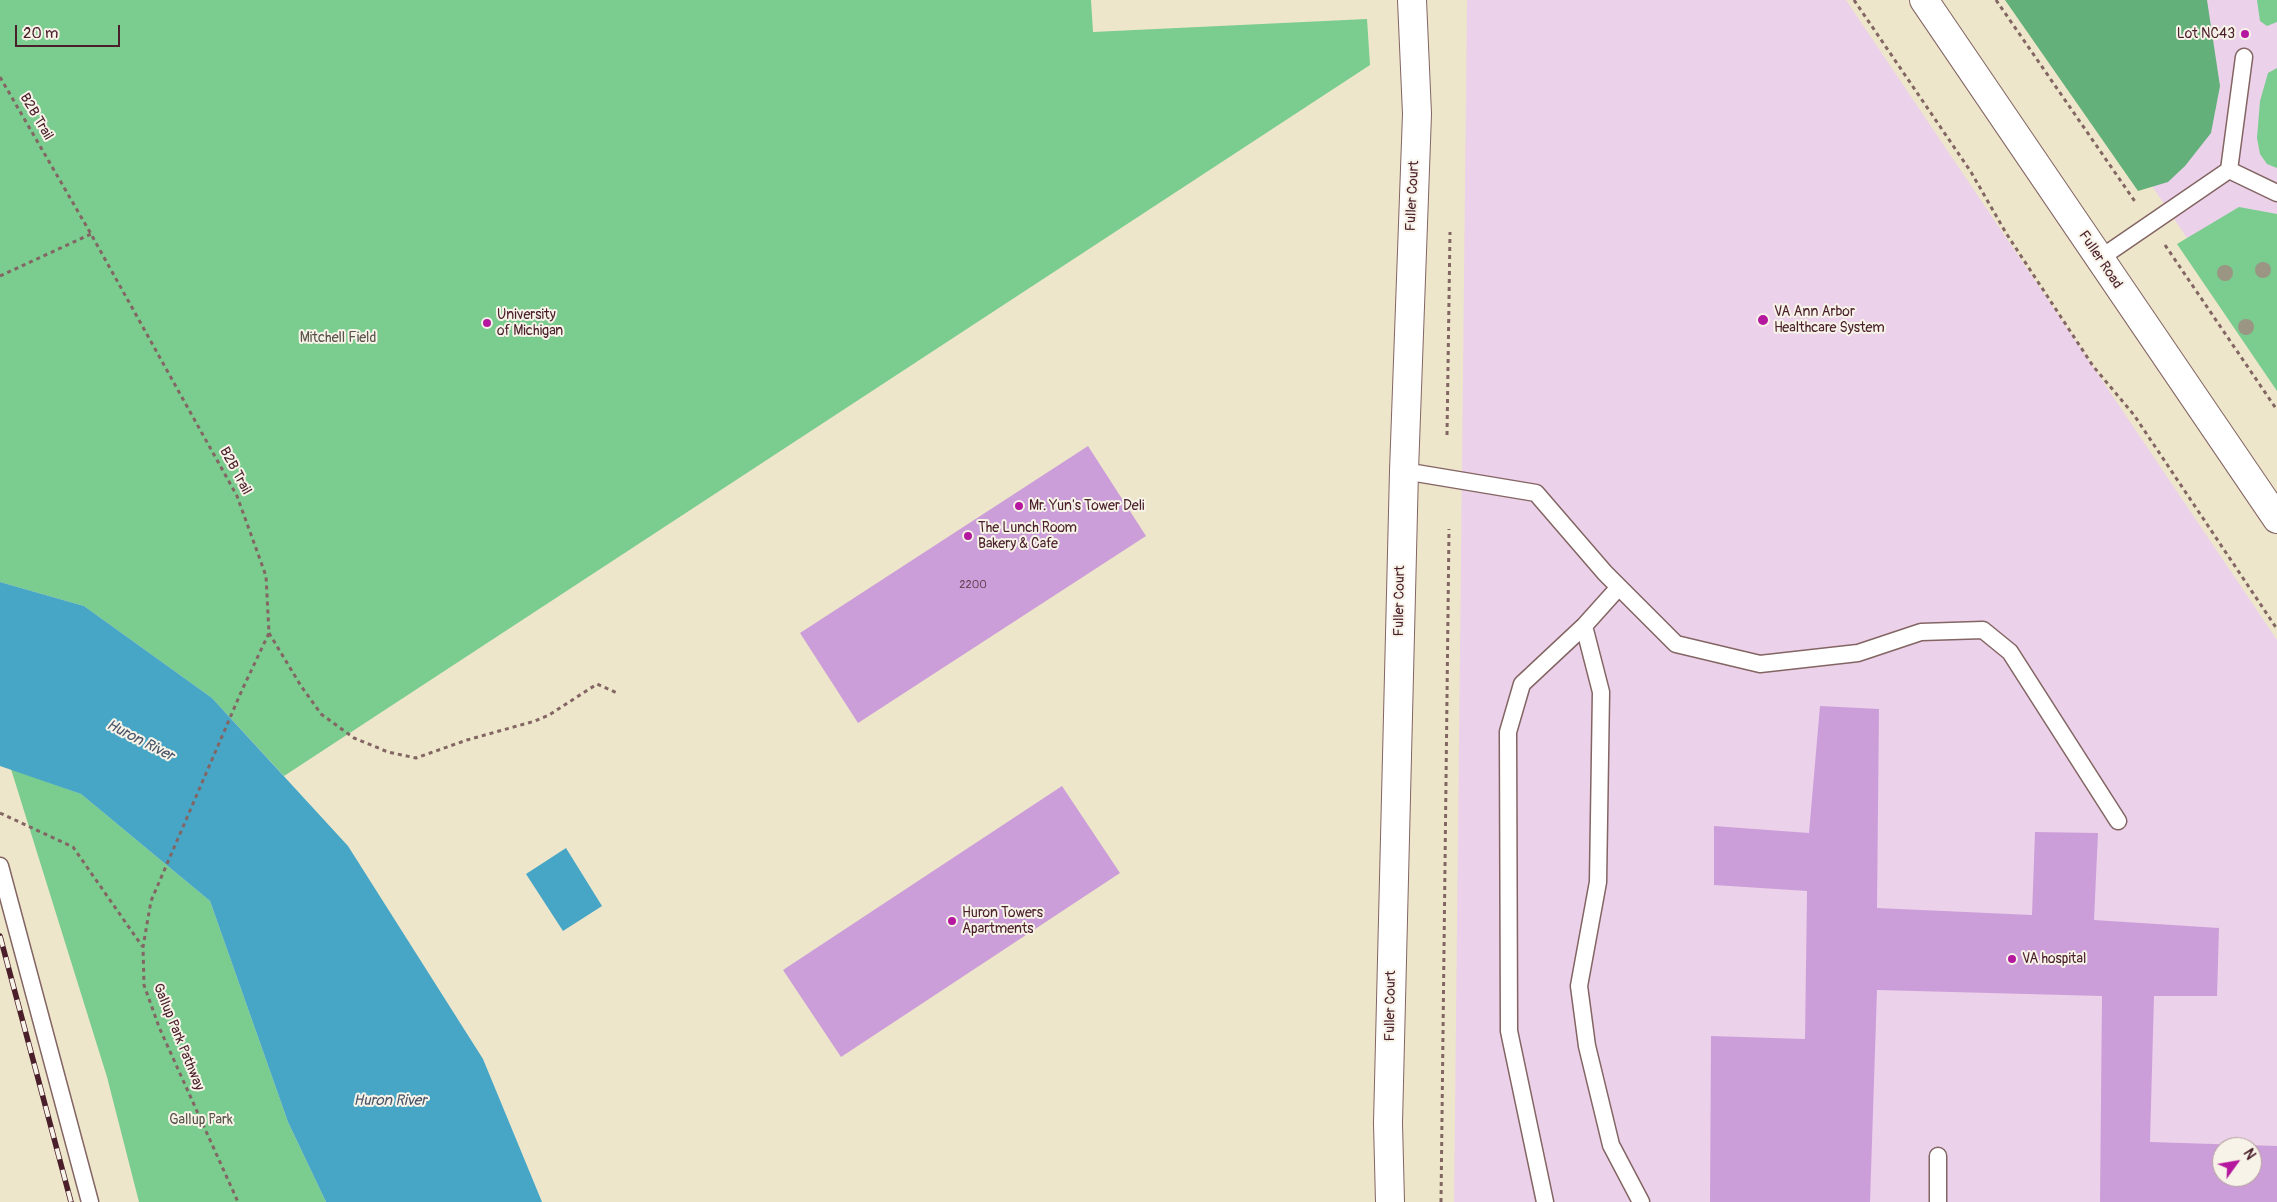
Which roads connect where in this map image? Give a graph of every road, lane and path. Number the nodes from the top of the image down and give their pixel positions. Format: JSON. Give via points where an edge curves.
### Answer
{"nodes":[{"id":1,"x":1412,"y":0,"type":"edge"},
{"id":2,"x":1854,"y":0,"type":"edge"},
{"id":3,"x":1924,"y":0,"type":"edge"},
{"id":4,"x":2244,"y":57,"type":"dead end"},
{"id":5,"x":0,"y":77,"type":"edge"},
{"id":6,"x":2229,"y":170,"type":"junction"},
{"id":7,"x":2277,"y":193,"type":"edge"},
{"id":8,"x":1450,"y":232,"type":"dead end"},
{"id":9,"x":91,"y":234,"type":"junction"},
{"id":10,"x":2099,"y":259,"type":"junction"},
{"id":11,"x":0,"y":276,"type":"edge"},
{"id":12,"x":1447,"y":435,"type":"dead end"},
{"id":13,"x":1404,"y":471,"type":"junction"},
{"id":14,"x":2277,"y":519,"type":"edge"},
{"id":15,"x":1449,"y":529,"type":"dead end"},
{"id":16,"x":1619,"y":587,"type":"junction"},
{"id":17,"x":1584,"y":626,"type":"junction"},
{"id":18,"x":2277,"y":629,"type":"edge"},
{"id":19,"x":268,"y":633,"type":"junction"},
{"id":20,"x":617,"y":693,"type":"dead end"},
{"id":21,"x":0,"y":813,"type":"edge"},
{"id":22,"x":2118,"y":821,"type":"dead end"},
{"id":23,"x":0,"y":866,"type":"edge"},
{"id":24,"x":151,"y":901,"type":"joint"},
{"id":25,"x":142,"y":946,"type":"junction"},
{"id":26,"x":1938,"y":1156,"type":"dead end"},
{"id":27,"x":90,"y":1202,"type":"edge"},
{"id":28,"x":238,"y":1202,"type":"edge"},
{"id":29,"x":1390,"y":1202,"type":"edge"},
{"id":30,"x":1441,"y":1202,"type":"edge"},
{"id":31,"x":1545,"y":1202,"type":"edge"},
{"id":32,"x":1641,"y":1202,"type":"edge"},
{"id":33,"x":1938,"y":1202,"type":"edge"}],
"edges":[{"from":1,"to":13,"type":"street","name":"Fuller Court","via":[[1417,114]]},
{"from":2,"to":18,"type":"path","via":[[1971,172],[2006,233],[2093,366],[2134,415]]},
{"from":3,"to":10,"type":"street","name":"Fuller Road"},
{"from":4,"to":6,"type":"lane"},
{"from":5,"to":9,"type":"path","name":"B2B Trail"},
{"from":6,"to":7,"type":"lane"},
{"from":6,"to":10,"type":"lane"},
{"from":8,"to":12,"type":"path"},
{"from":9,"to":11,"type":"path"},
{"from":9,"to":19,"type":"path","name":"B2B Trail","via":[[237,496],[266,576]]},
{"from":10,"to":14,"type":"street","name":"Fuller Road"},
{"from":13,"to":16,"type":"lane","via":[[1536,493]]},
{"from":13,"to":29,"type":"street","name":"Fuller Court","via":[[1388,1123]]},
{"from":15,"to":30,"type":"path"},
{"from":16,"to":17,"type":"lane"},
{"from":16,"to":22,"type":"lane","via":[[1676,644],[1760,664],[1858,653],[1921,632],[1983,630],[2010,652]]},
{"from":17,"to":31,"type":"lane","via":[[1522,684],[1508,732],[1509,1031]]},
{"from":17,"to":32,"type":"lane","via":[[1601,702],[1598,882],[1580,986],[1587,1046],[1611,1145]]},
{"from":19,"to":20,"type":"path","via":[[322,714],[354,738],[388,752],[416,758],[535,722],[597,684]]},
{"from":19,"to":24,"type":"path","name":"B2B Trail"},
{"from":21,"to":25,"type":"path","via":[[73,847]]},
{"from":23,"to":27,"type":"lane"},
{"from":24,"to":25,"type":"path","name":"Gallup Park Pathway"},
{"from":25,"to":28,"type":"path","name":"Gallup Park Pathway","via":[[144,985],[159,1028]]},
{"from":26,"to":33,"type":"lane"}]}
